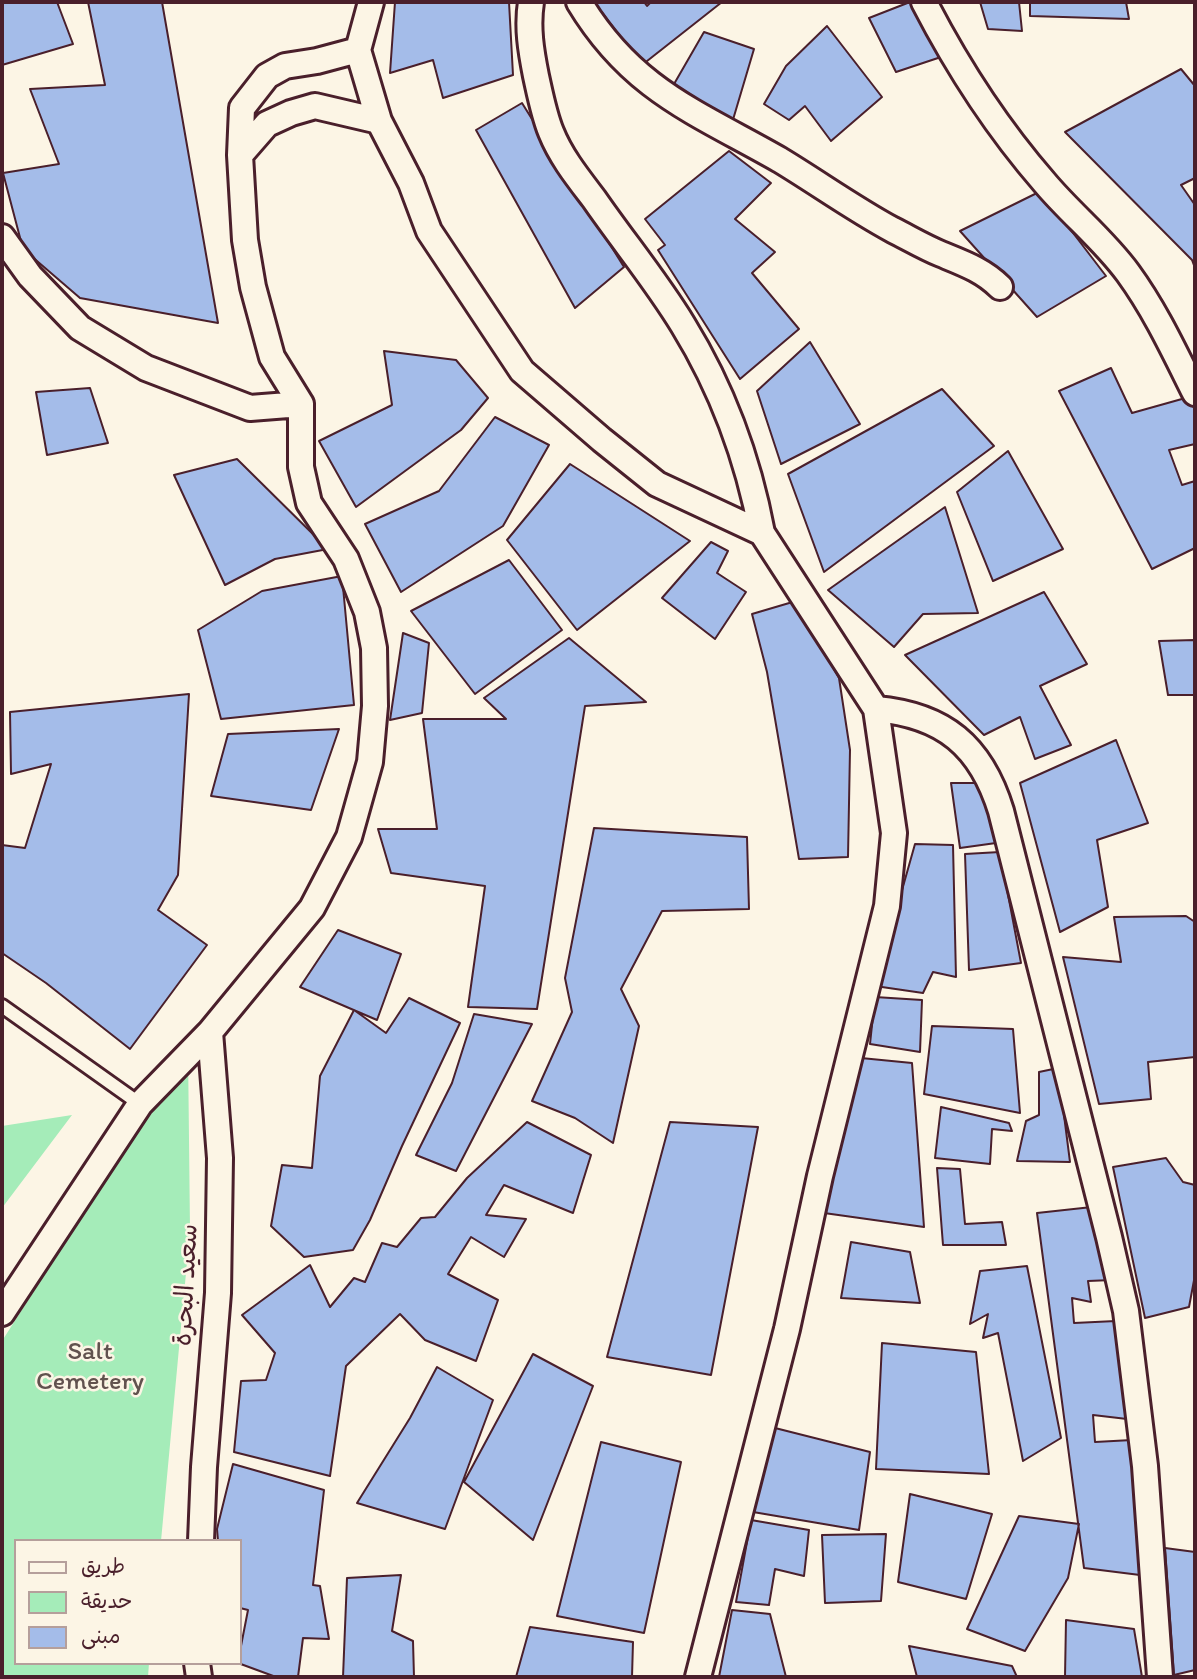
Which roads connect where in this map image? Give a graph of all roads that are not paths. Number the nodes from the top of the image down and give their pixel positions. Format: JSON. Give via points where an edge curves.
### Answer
{"nodes":[{"id":1,"x":371,"y":2,"type":"edge"},
{"id":2,"x":531,"y":2,"type":"edge"},
{"id":3,"x":579,"y":2,"type":"edge"},
{"id":4,"x":924,"y":2,"type":"edge"},
{"id":5,"x":358,"y":50,"type":"junction"},
{"id":6,"x":379,"y":121,"type":"junction"},
{"id":7,"x":240,"y":155,"type":"junction"},
{"id":8,"x":2,"y":237,"type":"edge"},
{"id":9,"x":1000,"y":287,"type":"dead end"},
{"id":10,"x":1195,"y":393,"type":"edge"},
{"id":11,"x":301,"y":404,"type":"junction"},
{"id":12,"x":762,"y":533,"type":"junction"},
{"id":13,"x":876,"y":709,"type":"junction"},
{"id":14,"x":2,"y":1006,"type":"edge"},
{"id":15,"x":209,"y":1032,"type":"junction"},
{"id":16,"x":140,"y":1104,"type":"junction"},
{"id":17,"x":2,"y":1313,"type":"edge"},
{"id":18,"x":201,"y":1539,"type":"edge"},
{"id":19,"x":698,"y":1677,"type":"edge"},
{"id":20,"x":1160,"y":1677,"type":"edge"}],
"edges":[{"from":1,"to":5,"type":"street"},
{"from":2,"to":12,"type":"street","via":[[531,54],[551,131],[566,162],[682,324],[709,372],[743,450]]},
{"from":3,"to":9,"type":"street","via":[[625,64],[654,88],[890,228],[987,273]]},
{"from":4,"to":10,"type":"street","via":[[946,44],[1007,135],[1045,184],[1126,270],[1155,314]]},
{"from":5,"to":6,"type":"street"},
{"from":5,"to":7,"type":"street","via":[[285,66],[267,76],[242,108]]},
{"from":6,"to":7,"type":"street","via":[[315,106],[267,124]]},
{"from":6,"to":12,"type":"street","via":[[429,231],[522,371],[657,484]]},
{"from":7,"to":11,"type":"street","via":[[253,287],[272,357]]},
{"from":8,"to":11,"type":"street","via":[[30,276],[80,328],[146,368],[250,408]]},
{"from":11,"to":15,"type":"street","via":[[301,467],[309,503],[346,559],[367,612],[374,648],[370,762],[349,836],[312,908]]},
{"from":12,"to":13,"type":"street"},
{"from":13,"to":19,"type":"street","via":[[894,833],[887,906],[787,1329]]},
{"from":13,"to":20,"type":"street","via":[[925,718],[947,730],[982,764],[994,787],[1125,1311],[1144,1453]]},
{"from":14,"to":16,"type":"lane"},
{"from":15,"to":16,"type":"street"},
{"from":15,"to":18,"type":"street","name":"سعيد البحرة","via":[[220,1158],[219,1253]]},
{"from":16,"to":17,"type":"street"}]}
